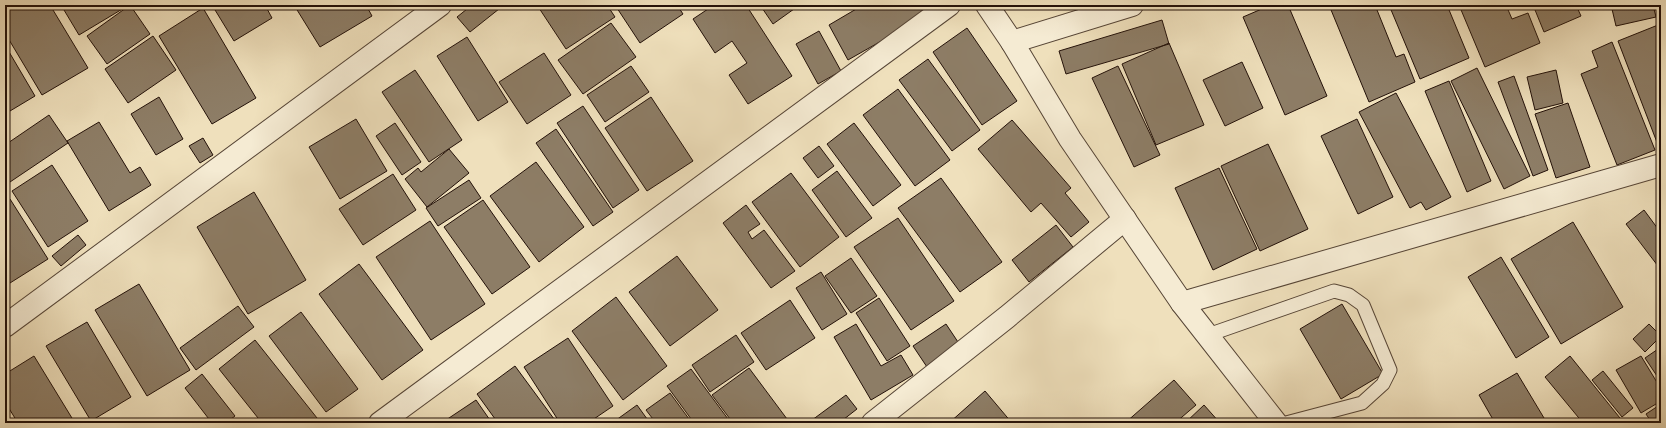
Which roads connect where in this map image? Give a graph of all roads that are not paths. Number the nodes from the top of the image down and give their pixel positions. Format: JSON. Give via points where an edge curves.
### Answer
{"nodes":[{"id":1,"x":440,"y":5,"type":"edge"},
{"id":2,"x":949,"y":5,"type":"edge"},
{"id":3,"x":987,"y":5,"type":"edge"},
{"id":4,"x":1132,"y":5,"type":"edge"},
{"id":5,"x":1012,"y":42,"type":"junction"},
{"id":6,"x":1661,"y":165,"type":"edge"},
{"id":7,"x":1126,"y":219,"type":"junction"},
{"id":8,"x":1182,"y":302,"type":"junction"},
{"id":9,"x":5,"y":326,"type":"edge"},
{"id":10,"x":1208,"y":335,"type":"junction"},
{"id":11,"x":380,"y":423,"type":"edge"},
{"id":12,"x":873,"y":423,"type":"edge"},
{"id":13,"x":1276,"y":423,"type":"edge"},
{"id":14,"x":1286,"y":423,"type":"edge"}],
"edges":[{"from":1,"to":9,"type":"street"},
{"from":2,"to":11,"type":"street"},
{"from":3,"to":5,"type":"street"},
{"from":4,"to":5,"type":"street"},
{"from":5,"to":7,"type":"street","via":[[1070,139]]},
{"from":6,"to":8,"type":"street"},
{"from":7,"to":8,"type":"street"},
{"from":7,"to":12,"type":"street"},
{"from":8,"to":10,"type":"street"},
{"from":10,"to":13,"type":"street"},
{"from":10,"to":14,"type":"lane","via":[[1334,291],[1349,295],[1364,305],[1390,370],[1384,384],[1362,403]]}]}
